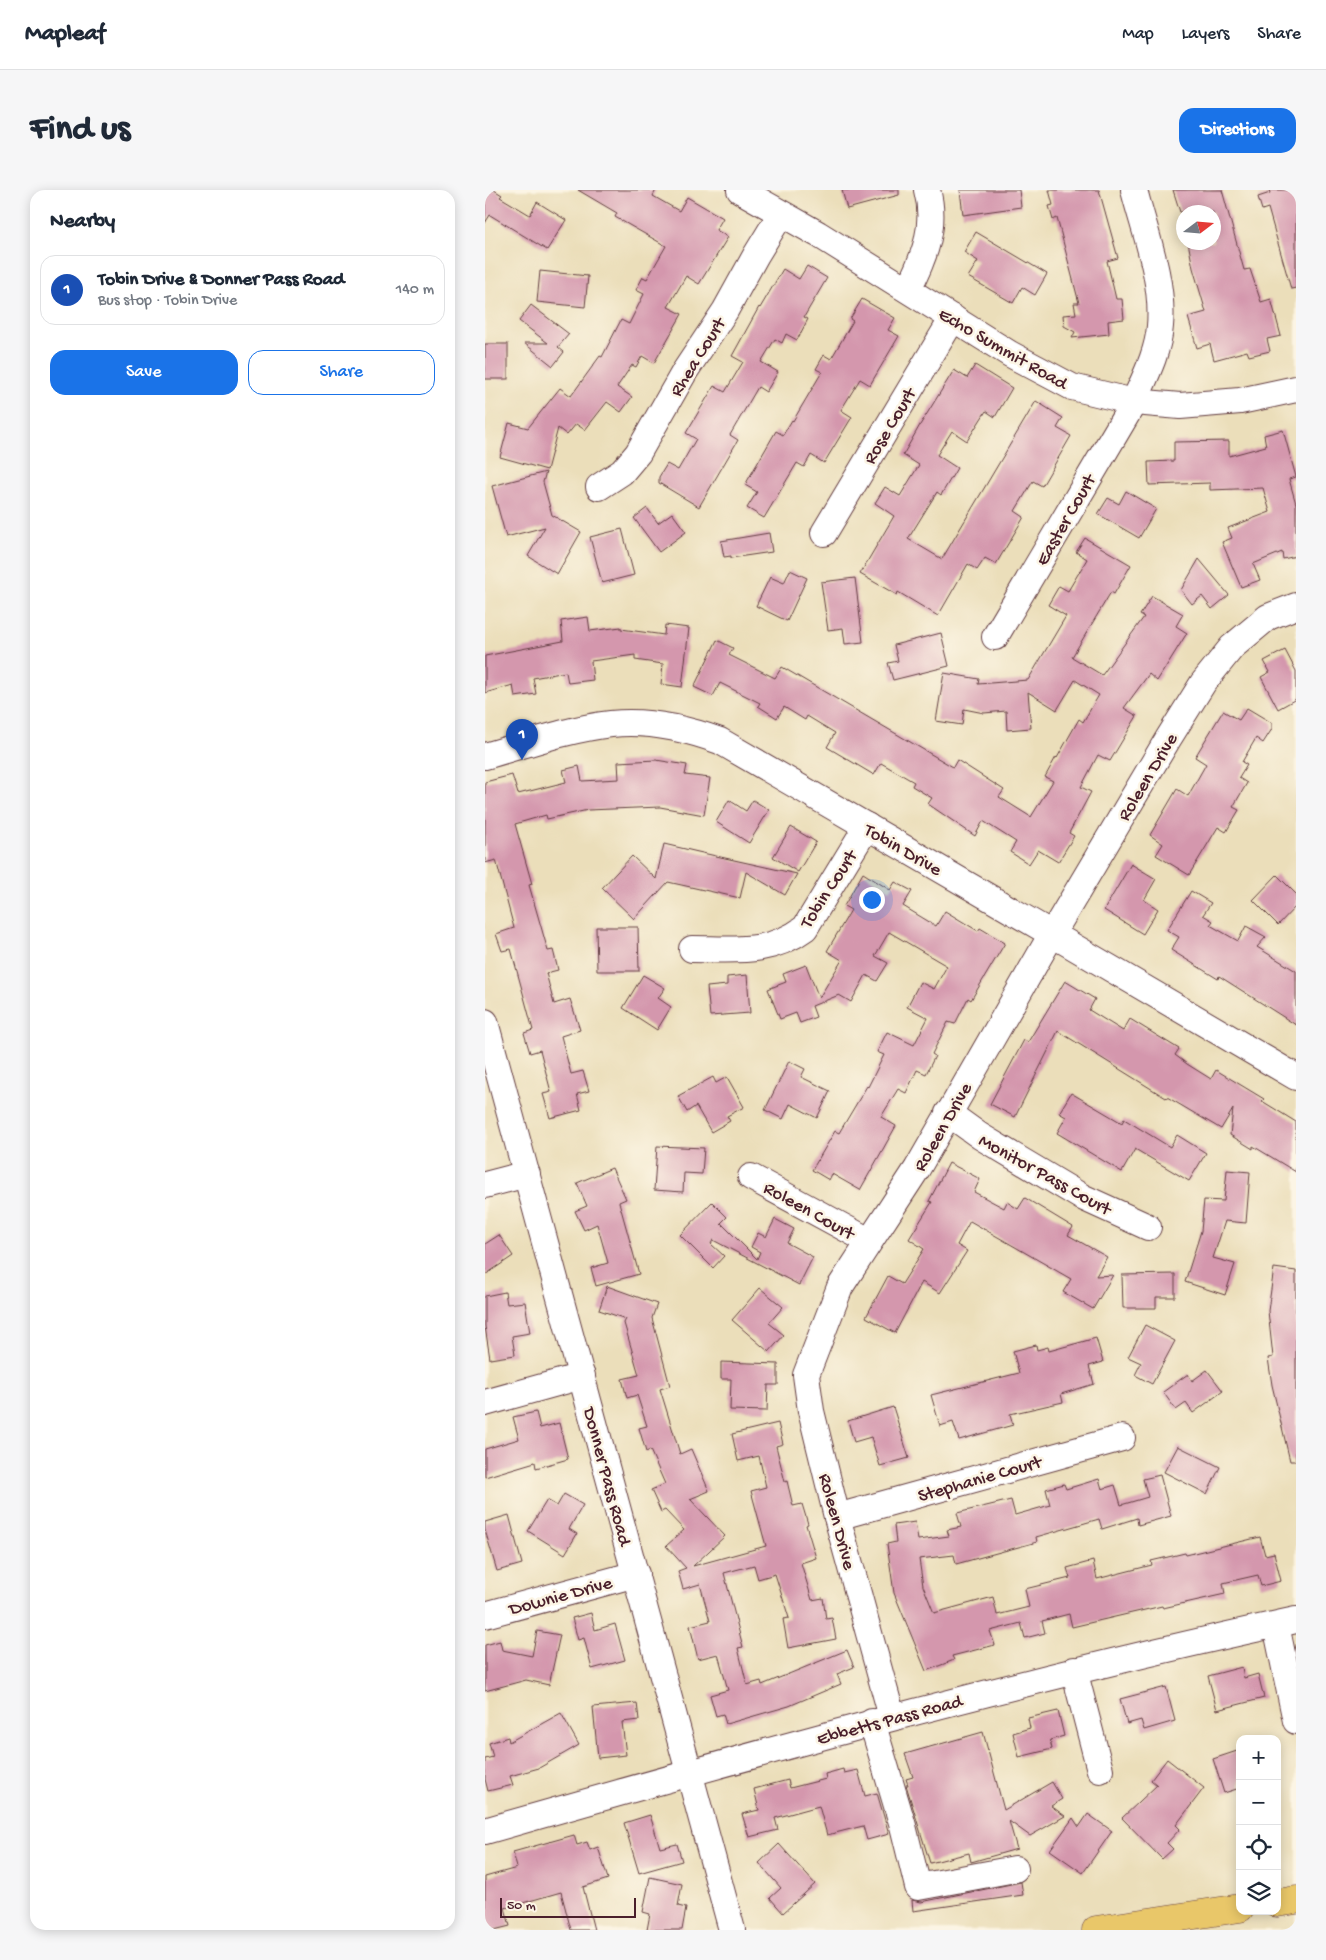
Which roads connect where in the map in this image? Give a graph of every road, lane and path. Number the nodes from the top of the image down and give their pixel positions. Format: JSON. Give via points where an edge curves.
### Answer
{"nodes":[{"id":1,"x":740,"y":190,"type":"edge"},
{"id":2,"x":927,"y":190,"type":"edge"},
{"id":3,"x":1134,"y":190,"type":"edge"},
{"id":4,"x":781,"y":214,"type":"junction"},
{"id":5,"x":908,"y":290,"type":"junction"},
{"id":6,"x":953,"y":318,"type":"junction"},
{"id":7,"x":1296,"y":389,"type":"edge"},
{"id":8,"x":1134,"y":402,"type":"junction"},
{"id":9,"x":599,"y":487,"type":"dead end"},
{"id":10,"x":824,"y":533,"type":"dead end"},
{"id":11,"x":1296,"y":606,"type":"edge"},
{"id":12,"x":995,"y":637,"type":"dead end"},
{"id":13,"x":485,"y":756,"type":"edge"},
{"id":14,"x":867,"y":826,"type":"junction"},
{"id":15,"x":1052,"y":934,"type":"junction"},
{"id":16,"x":692,"y":949,"type":"dead end"},
{"id":17,"x":485,"y":1022,"type":"edge"},
{"id":18,"x":1296,"y":1077,"type":"edge"},
{"id":19,"x":948,"y":1113,"type":"junction"},
{"id":20,"x":527,"y":1174,"type":"junction"},
{"id":21,"x":751,"y":1176,"type":"dead end"},
{"id":22,"x":485,"y":1185,"type":"edge"},
{"id":23,"x":1148,"y":1227,"type":"dead end"},
{"id":24,"x":869,"y":1242,"type":"junction"},
{"id":25,"x":582,"y":1376,"type":"junction"},
{"id":26,"x":485,"y":1403,"type":"edge"},
{"id":27,"x":1122,"y":1438,"type":"dead end"},
{"id":28,"x":837,"y":1517,"type":"junction"},
{"id":29,"x":636,"y":1574,"type":"junction"},
{"id":30,"x":485,"y":1615,"type":"edge"},
{"id":31,"x":1286,"y":1622,"type":"edge"},
{"id":32,"x":1074,"y":1670,"type":"junction"},
{"id":33,"x":882,"y":1720,"type":"junction"},
{"id":34,"x":1296,"y":1722,"type":"edge"},
{"id":35,"x":1100,"y":1770,"type":"dead end"},
{"id":36,"x":689,"y":1772,"type":"junction"},
{"id":37,"x":485,"y":1831,"type":"edge"},
{"id":38,"x":1015,"y":1869,"type":"dead end"},
{"id":39,"x":1296,"y":1900,"type":"edge"},
{"id":40,"x":1281,"y":1902,"type":"edge"},
{"id":41,"x":1236,"y":1909,"type":"edge"},
{"id":42,"x":732,"y":1930,"type":"edge"},
{"id":43,"x":1096,"y":1930,"type":"edge"}],
"edges":[{"from":1,"to":4,"type":"street","name":"Echo Summit Road"},
{"from":2,"to":5,"type":"street","via":[[931,227],[923,259]]},
{"from":3,"to":8,"type":"street","name":"Easter Court","via":[[1161,304],[1161,327],[1153,360]]},
{"from":4,"to":5,"type":"street","name":"Echo Summit Road"},
{"from":4,"to":9,"type":"street","name":"Rhea Court","via":[[638,453],[622,472]]},
{"from":5,"to":6,"type":"street","name":"Echo Summit Road"},
{"from":6,"to":8,"type":"street","name":"Echo Summit Road","via":[[1071,387]]},
{"from":6,"to":10,"type":"street","name":"Rose Court"},
{"from":7,"to":8,"type":"street","name":"Echo Summit Road","via":[[1240,400],[1180,406]]},
{"from":8,"to":12,"type":"street","name":"Easter Court"},
{"from":11,"to":15,"type":"street","name":"Roleen Drive","via":[[1268,617],[1232,647],[1203,683]]},
{"from":13,"to":14,"type":"street","name":"Tobin Drive","via":[[574,730],[613,724],[664,726],[720,741]]},
{"from":14,"to":15,"type":"street","name":"Tobin Drive"},
{"from":14,"to":16,"type":"street","name":"Tobin Court","via":[[805,928],[791,938],[755,950]]},
{"from":15,"to":18,"type":"street","name":"Tobin Drive"},
{"from":15,"to":19,"type":"street","name":"Roleen Drive"},
{"from":17,"to":20,"type":"street","name":"Donner Pass Road"},
{"from":19,"to":23,"type":"street","name":"Monitor Pass Court","via":[[980,1136],[1083,1197]]},
{"from":19,"to":24,"type":"street","name":"Roleen Drive"},
{"from":20,"to":22,"type":"street"},
{"from":20,"to":25,"type":"street","name":"Donner Pass Road"},
{"from":21,"to":24,"type":"street","name":"Roleen Court"},
{"from":24,"to":28,"type":"street","name":"Roleen Drive","via":[[840,1287],[806,1375],[811,1411]]},
{"from":25,"to":26,"type":"street"},
{"from":25,"to":29,"type":"street","name":"Donner Pass Road"},
{"from":27,"to":28,"type":"street","name":"Stephanie Court"},
{"from":28,"to":33,"type":"street","name":"Roleen Drive"},
{"from":29,"to":30,"type":"street","name":"Downie Drive"},
{"from":29,"to":36,"type":"street","name":"Donner Pass Road"},
{"from":31,"to":32,"type":"street","name":"Ebbetts Pass Road"},
{"from":31,"to":34,"type":"street"},
{"from":32,"to":33,"type":"street","name":"Ebbetts Pass Road"},
{"from":32,"to":35,"type":"street"},
{"from":33,"to":36,"type":"street","name":"Ebbetts Pass Road"},
{"from":33,"to":38,"type":"street","name":"Roleen Drive","via":[[918,1887]]},
{"from":36,"to":37,"type":"street","name":"Ebbetts Pass Road"},
{"from":36,"to":42,"type":"street","name":"Donner Pass Road"},
{"from":39,"to":40,"type":"highway"},
{"from":41,"to":43,"type":"highway"}]}
